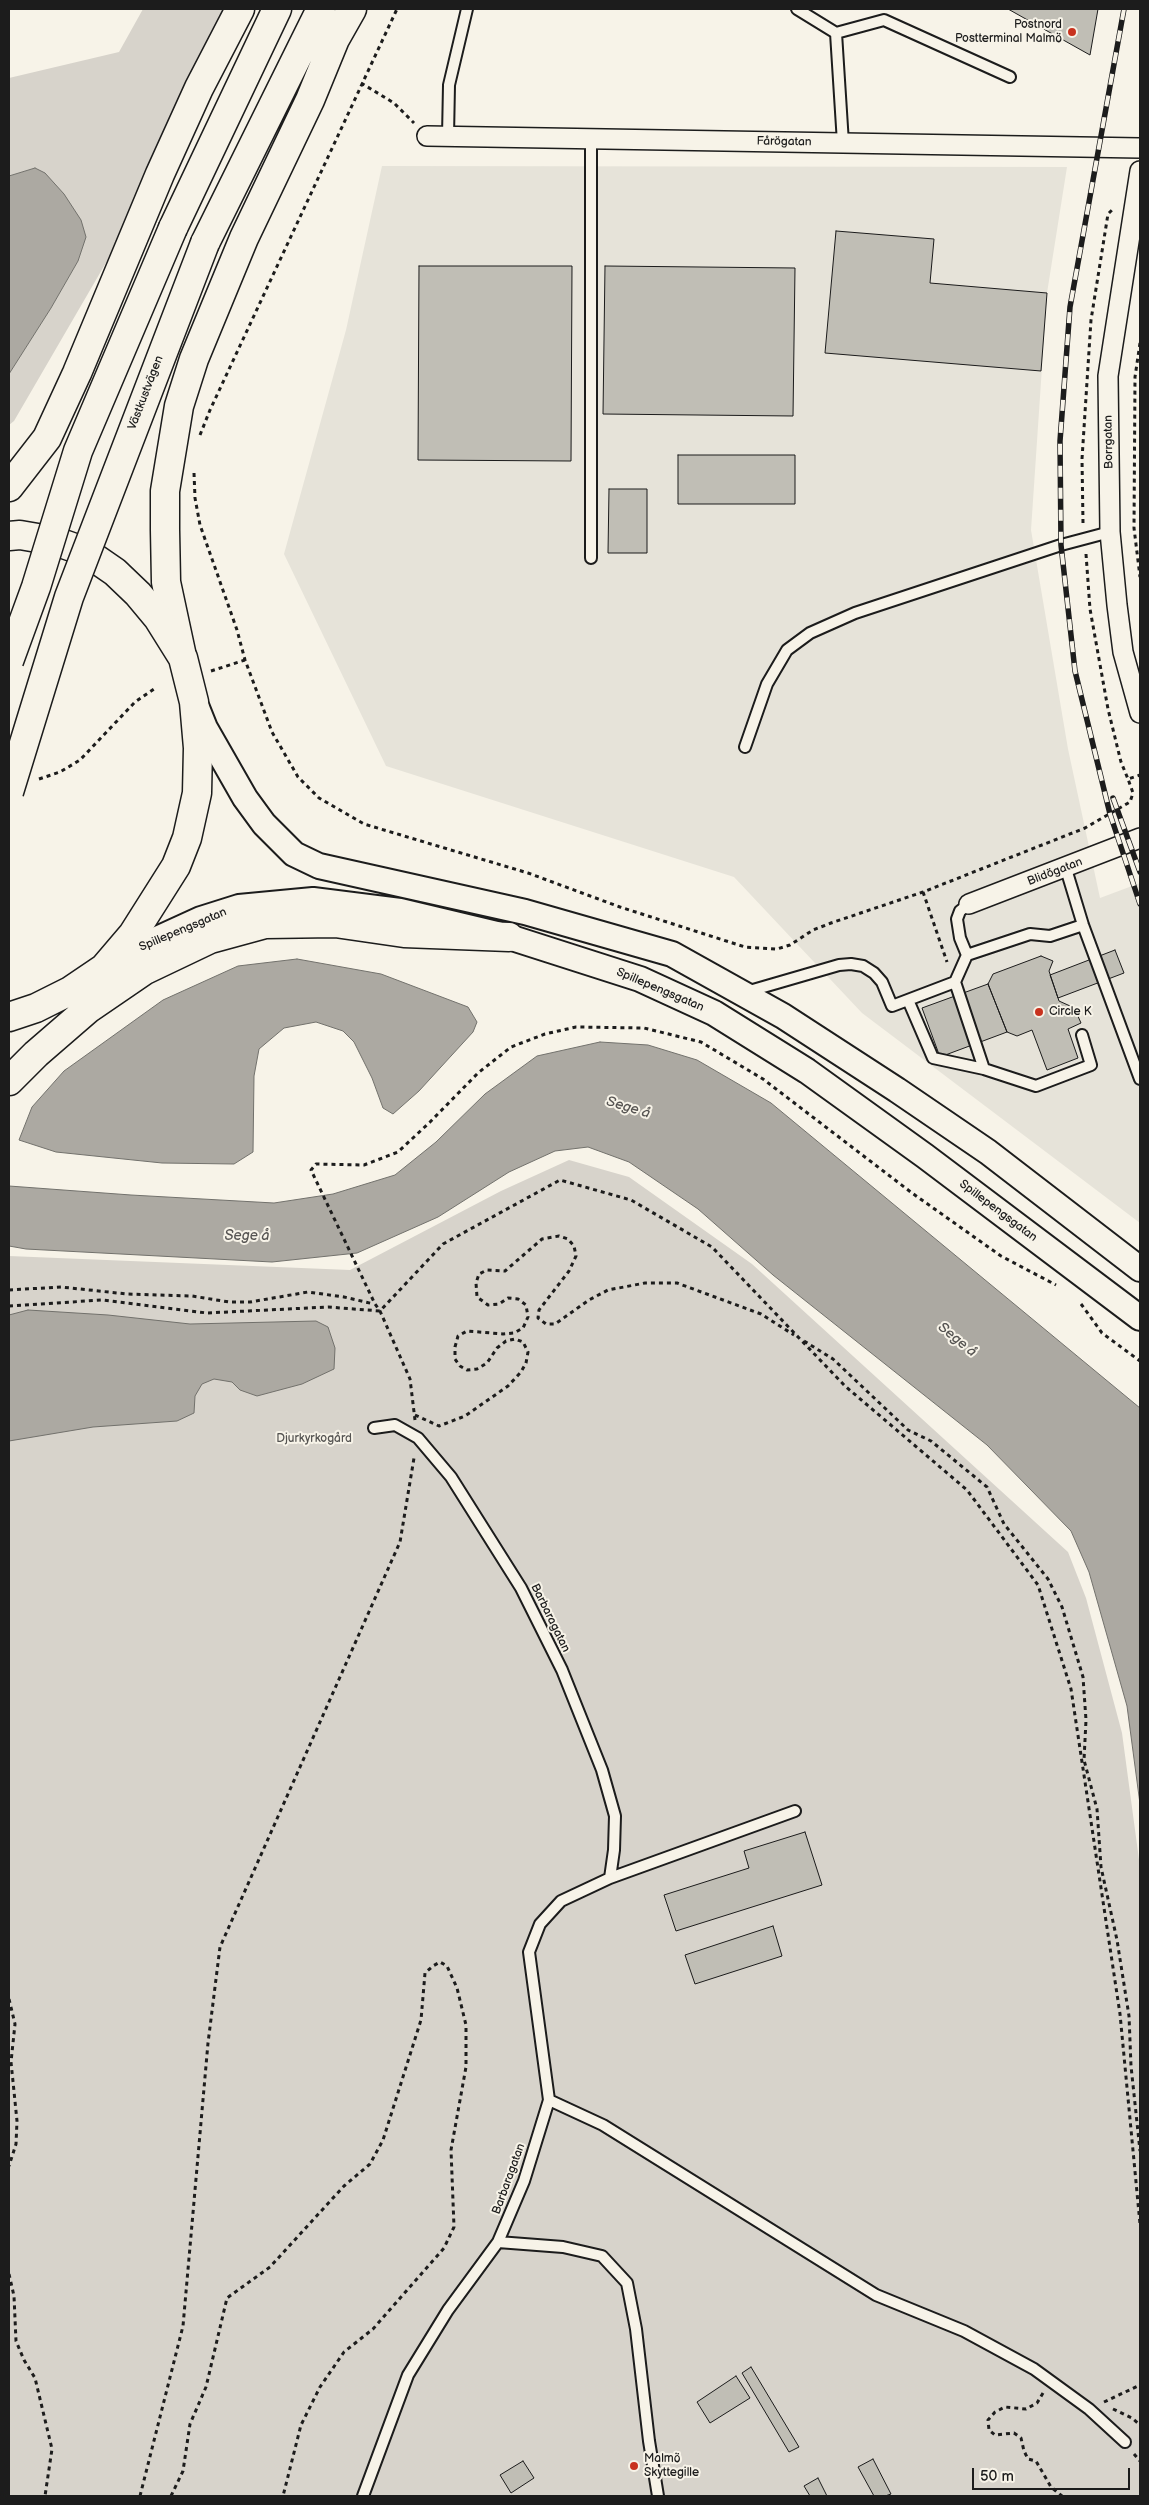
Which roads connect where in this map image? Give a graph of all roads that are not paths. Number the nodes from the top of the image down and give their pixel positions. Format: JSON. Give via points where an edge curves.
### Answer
{"nodes":[{"id":1,"x":240,"y":9,"type":"edge"},
{"id":2,"x":277,"y":9,"type":"edge"},
{"id":3,"x":321,"y":9,"type":"edge"},
{"id":4,"x":352,"y":9,"type":"edge"},
{"id":5,"x":467,"y":9,"type":"edge"},
{"id":6,"x":797,"y":9,"type":"edge"},
{"id":7,"x":836,"y":33,"type":"junction"},
{"id":8,"x":1010,"y":77,"type":"dead end"},
{"id":9,"x":427,"y":136,"type":"road end"},
{"id":10,"x":448,"y":136,"type":"junction"},
{"id":11,"x":591,"y":138,"type":"junction"},
{"id":12,"x":843,"y":143,"type":"junction"},
{"id":13,"x":1140,"y":148,"type":"edge"},
{"id":14,"x":1140,"y":171,"type":"edge"},
{"id":15,"x":9,"y":487,"type":"edge"},
{"id":16,"x":1110,"y":532,"type":"junction"},
{"id":17,"x":9,"y":536,"type":"edge"},
{"id":18,"x":591,"y":558,"type":"dead end"},
{"id":19,"x":183,"y":658,"type":"junction"},
{"id":20,"x":9,"y":661,"type":"edge"},
{"id":21,"x":194,"y":702,"type":"junction"},
{"id":22,"x":1140,"y":713,"type":"edge"},
{"id":23,"x":745,"y":747,"type":"dead end"},
{"id":24,"x":20,"y":787,"type":"edge"},
{"id":25,"x":1140,"y":838,"type":"edge"},
{"id":26,"x":1066,"y":869,"type":"junction"},
{"id":27,"x":969,"y":904,"type":"joint"},
{"id":28,"x":1083,"y":925,"type":"junction"},
{"id":29,"x":509,"y":937,"type":"junction"},
{"id":30,"x":967,"y":955,"type":"junction"},
{"id":31,"x":104,"y":968,"type":"junction"},
{"id":32,"x":955,"y":982,"type":"junction"},
{"id":33,"x":70,"y":991,"type":"junction"},
{"id":34,"x":744,"y":993,"type":"junction"},
{"id":35,"x":908,"y":1000,"type":"junction"},
{"id":36,"x":9,"y":1016,"type":"edge"},
{"id":37,"x":1082,"y":1035,"type":"dead end"},
{"id":38,"x":9,"y":1064,"type":"edge"},
{"id":39,"x":984,"y":1069,"type":"junction"},
{"id":40,"x":1140,"y":1079,"type":"edge"},
{"id":41,"x":9,"y":1081,"type":"edge"},
{"id":42,"x":1140,"y":1268,"type":"edge"},
{"id":43,"x":1140,"y":1318,"type":"edge"},
{"id":44,"x":374,"y":1428,"type":"dead end"},
{"id":45,"x":795,"y":1811,"type":"dead end"},
{"id":46,"x":610,"y":1878,"type":"junction"},
{"id":47,"x":549,"y":2100,"type":"junction"},
{"id":48,"x":498,"y":2242,"type":"junction"},
{"id":49,"x":1125,"y":2442,"type":"dead end"},
{"id":50,"x":363,"y":2496,"type":"edge"},
{"id":51,"x":658,"y":2496,"type":"edge"}],
"edges":[{"from":1,"to":15,"type":"main road","via":[[160,174],[47,438]]},
{"from":2,"to":20,"type":"main road","bridge":true,"via":[[173,228],[78,451],[36,587]]},
{"from":3,"to":24,"type":"main road","name":"Västkustvägen","bridge":true,"via":[[205,243],[69,598]]},
{"from":4,"to":19,"type":"main road","via":[[335,38],[310,100],[244,238],[194,359],[179,406],[166,491],[165,530],[166,582]]},
{"from":5,"to":10,"type":"lane","via":[[449,85]]},
{"from":6,"to":7,"type":"lane"},
{"from":7,"to":8,"type":"lane","via":[[884,20]]},
{"from":7,"to":12,"type":"lane"},
{"from":9,"to":10,"type":"street","name":"Fårögatan"},
{"from":10,"to":11,"type":"street","name":"Fårögatan"},
{"from":11,"to":12,"type":"street","name":"Fårögatan"},
{"from":11,"to":18,"type":"lane"},
{"from":12,"to":13,"type":"street","name":"Fårögatan"},
{"from":14,"to":16,"type":"street","name":"Borrgatan","via":[[1108,376]]},
{"from":16,"to":22,"type":"street","name":"Borrgatan","via":[[1123,652]]},
{"from":16,"to":23,"type":"lane","via":[[855,613],[810,633],[787,650],[767,684]]},
{"from":17,"to":19,"type":"main road","via":[[55,540],[86,552],[115,572],[158,618]]},
{"from":19,"to":21,"type":"main road"},
{"from":21,"to":31,"type":"main road","via":[[197,793],[187,838],[157,899]]},
{"from":21,"to":34,"type":"street","via":[[245,798],[264,824],[294,854],[319,866],[525,912],[672,954]]},
{"from":25,"to":26,"type":"street","name":"Blidögatan"},
{"from":26,"to":27,"type":"street","name":"Blidögatan"},
{"from":26,"to":28,"type":"lane"},
{"from":27,"to":30,"type":"lane","via":[[960,911],[957,919]]},
{"from":28,"to":30,"type":"lane","via":[[1050,936],[1030,934]]},
{"from":28,"to":40,"type":"lane"},
{"from":29,"to":31,"type":"street","name":"Spillepengsgatan","via":[[400,911],[313,900],[275,902],[239,907],[201,919],[131,951]]},
{"from":29,"to":41,"type":"main road","via":[[404,933],[335,923],[265,924],[220,936],[145,970],[88,1009]]},
{"from":29,"to":43,"type":"street","name":"Spillepengsgatan","via":[[640,979],[714,1013],[807,1071]]},
{"from":30,"to":32,"type":"lane"},
{"from":31,"to":33,"type":"main road"},
{"from":32,"to":35,"type":"lane"},
{"from":32,"to":39,"type":"lane"},
{"from":33,"to":36,"type":"main road","via":[[36,1008]]},
{"from":33,"to":38,"type":"main road","via":[[40,1022]]},
{"from":34,"to":35,"type":"lane","via":[[851,964],[863,966],[874,973],[882,982],[892,1006]]},
{"from":34,"to":42,"type":"street","via":[[988,1152]]},
{"from":35,"to":39,"type":"lane","via":[[933,1058]]},
{"from":37,"to":39,"type":"lane","via":[[1091,1065],[1036,1086]]},
{"from":44,"to":46,"type":"lane","name":"Barbaragatan","via":[[395,1425],[418,1438],[451,1477],[521,1588],[562,1670],[602,1770],[614,1816]]},
{"from":45,"to":46,"type":"lane","name":"Barbaragatan"},
{"from":46,"to":47,"type":"lane","name":"Barbaragatan","via":[[561,1901],[540,1924],[529,1952]]},
{"from":47,"to":48,"type":"lane","name":"Barbaragatan","via":[[524,2181]]},
{"from":47,"to":49,"type":"lane","via":[[603,2125],[876,2295],[964,2331],[1034,2369],[1089,2408]]},
{"from":48,"to":50,"type":"lane","name":"Barbaragatan","via":[[448,2310],[408,2375]]},
{"from":48,"to":51,"type":"lane","via":[[563,2247],[602,2256],[627,2283]]}]}
